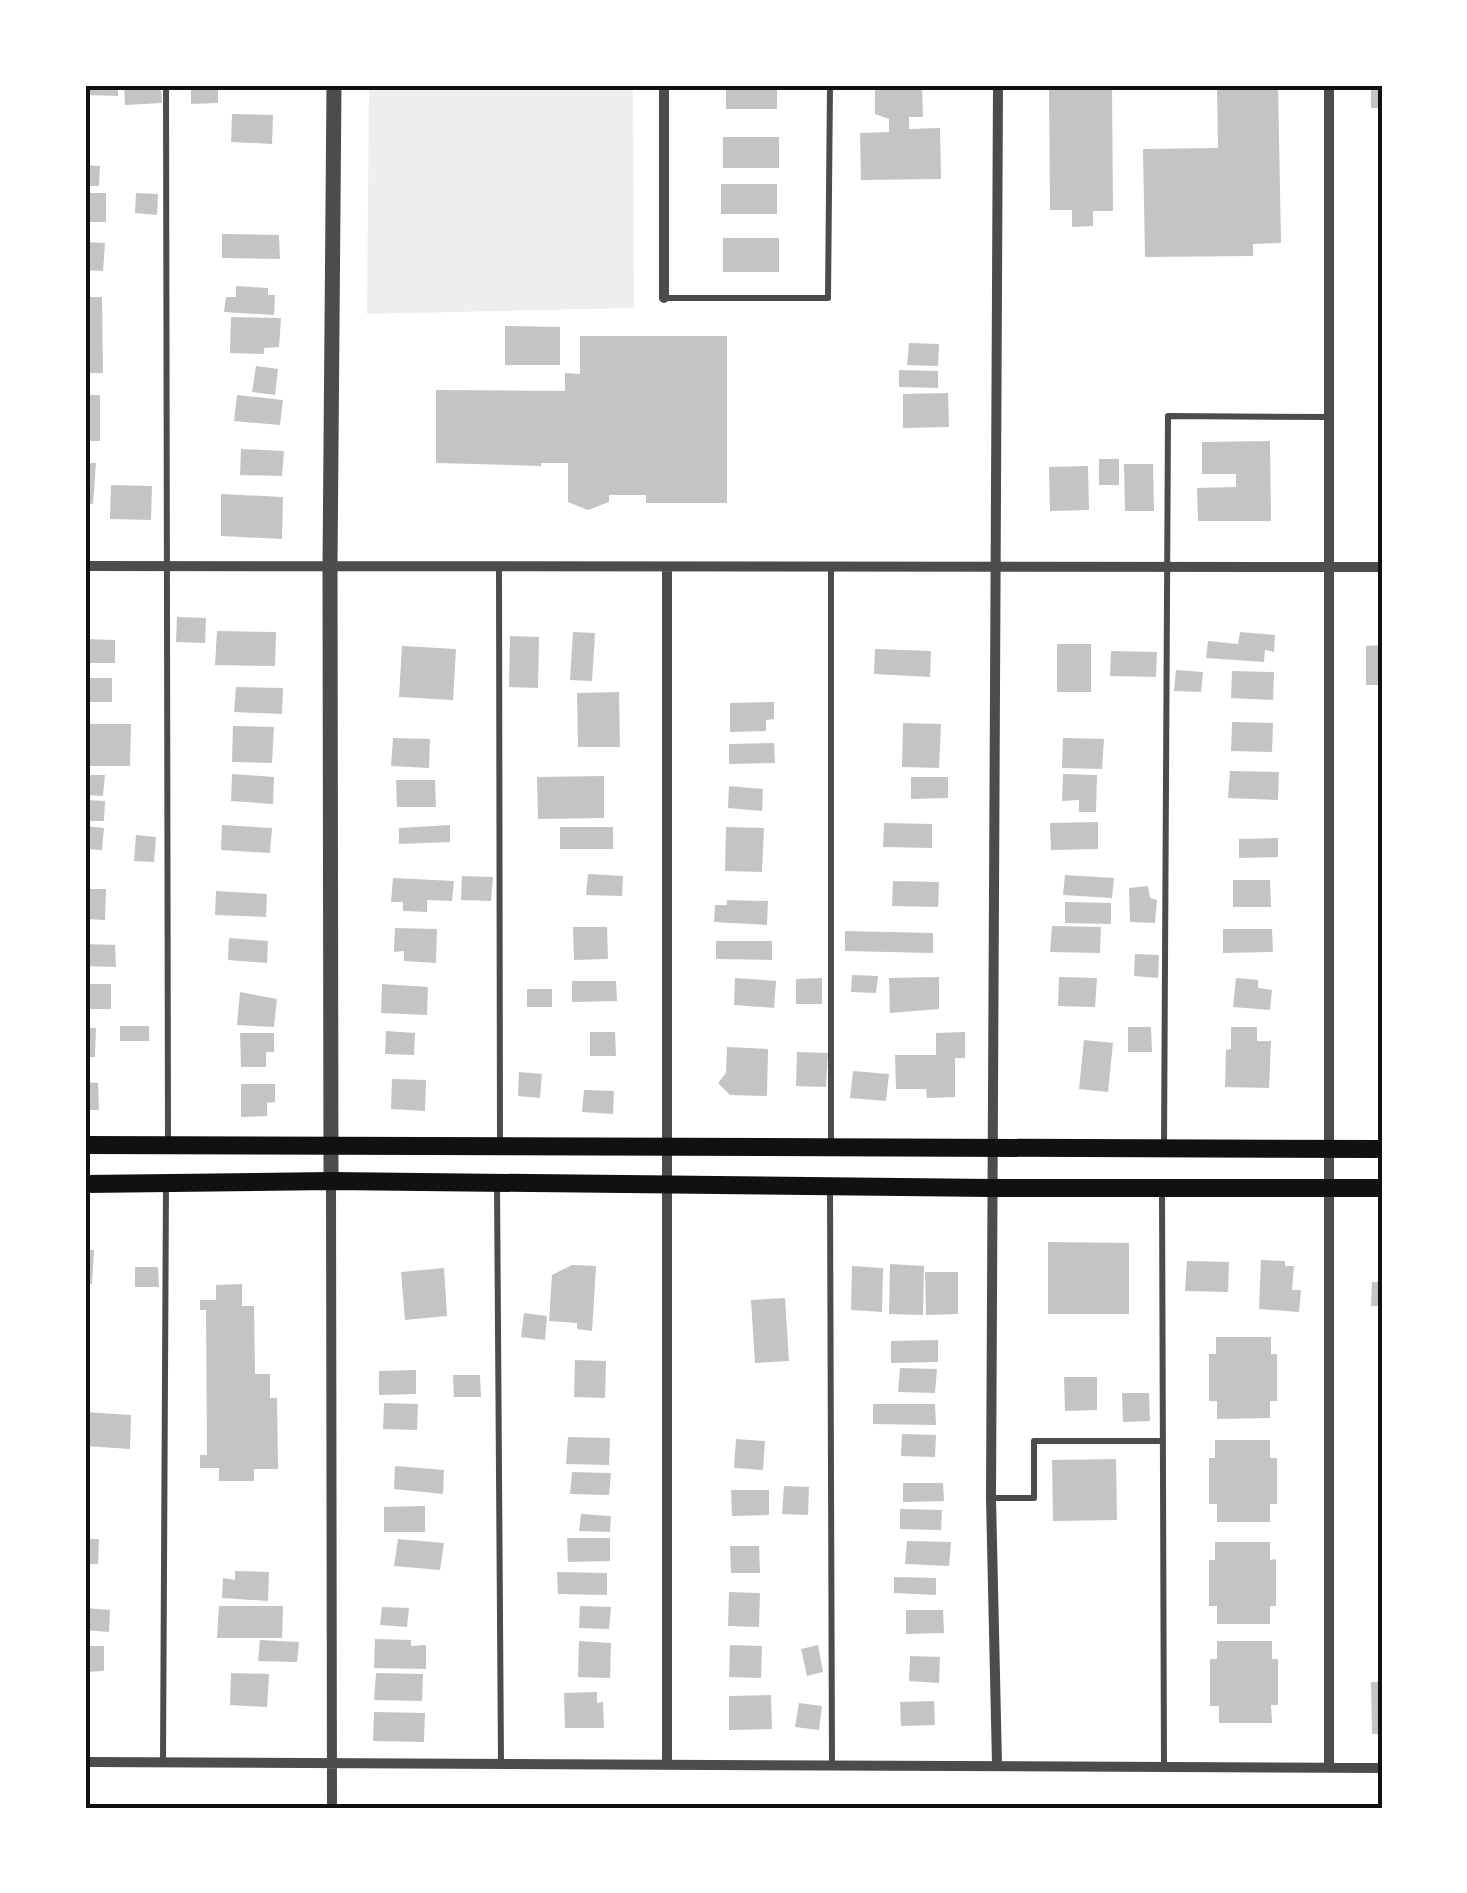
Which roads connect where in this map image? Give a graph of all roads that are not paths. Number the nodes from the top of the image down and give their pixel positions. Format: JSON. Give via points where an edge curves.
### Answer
{"nodes":[{"id":1,"x":166,"y":85,"type":"edge"},
{"id":2,"x":334,"y":85,"type":"edge"},
{"id":3,"x":664,"y":85,"type":"edge"},
{"id":4,"x":830,"y":85,"type":"edge"},
{"id":5,"x":998,"y":85,"type":"edge"},
{"id":6,"x":1329,"y":85,"type":"edge"},
{"id":7,"x":664,"y":298,"type":"joint"},
{"id":8,"x":1330,"y":416,"type":"junction"},
{"id":9,"x":85,"y":566,"type":"edge"},
{"id":10,"x":166,"y":566,"type":"junction"},
{"id":11,"x":330,"y":567,"type":"junction"},
{"id":12,"x":499,"y":567,"type":"junction"},
{"id":13,"x":667,"y":567,"type":"junction"},
{"id":14,"x":831,"y":567,"type":"junction"},
{"id":15,"x":998,"y":567,"type":"junction"},
{"id":16,"x":1166,"y":567,"type":"junction"},
{"id":17,"x":1330,"y":567,"type":"junction"},
{"id":18,"x":1382,"y":567,"type":"edge"},
{"id":19,"x":85,"y":1145,"type":"edge"},
{"id":20,"x":168,"y":1146,"type":"junction"},
{"id":21,"x":994,"y":1146,"type":"junction"},
{"id":22,"x":831,"y":1147,"type":"junction"},
{"id":23,"x":1164,"y":1147,"type":"junction"},
{"id":24,"x":332,"y":1148,"type":"junction"},
{"id":25,"x":500,"y":1148,"type":"junction"},
{"id":26,"x":665,"y":1148,"type":"junction"},
{"id":27,"x":1331,"y":1148,"type":"junction"},
{"id":28,"x":1382,"y":1149,"type":"edge"},
{"id":29,"x":331,"y":1182,"type":"junction"},
{"id":30,"x":85,"y":1184,"type":"edge"},
{"id":31,"x":166,"y":1184,"type":"junction"},
{"id":32,"x":498,"y":1184,"type":"junction"},
{"id":33,"x":666,"y":1186,"type":"junction"},
{"id":34,"x":830,"y":1187,"type":"junction"},
{"id":35,"x":992,"y":1188,"type":"junction"},
{"id":36,"x":1162,"y":1188,"type":"junction"},
{"id":37,"x":1332,"y":1188,"type":"junction"},
{"id":38,"x":1382,"y":1188,"type":"edge"},
{"id":39,"x":1163,"y":1442,"type":"junction"},
{"id":40,"x":991,"y":1498,"type":"junction"},
{"id":41,"x":85,"y":1762,"type":"edge"},
{"id":42,"x":164,"y":1762,"type":"junction"},
{"id":43,"x":501,"y":1762,"type":"junction"},
{"id":44,"x":667,"y":1762,"type":"junction"},
{"id":45,"x":832,"y":1763,"type":"junction"},
{"id":46,"x":332,"y":1764,"type":"junction"},
{"id":47,"x":997,"y":1764,"type":"junction"},
{"id":48,"x":1164,"y":1766,"type":"junction"},
{"id":49,"x":1329,"y":1768,"type":"junction"},
{"id":50,"x":1382,"y":1768,"type":"edge"},
{"id":51,"x":332,"y":1808,"type":"edge"}],
"edges":[{"from":1,"to":10,"type":"lane"},
{"from":2,"to":11,"type":"street"},
{"from":3,"to":7,"type":"street"},
{"from":4,"to":7,"type":"lane","via":[[828,298]]},
{"from":5,"to":15,"type":"street"},
{"from":6,"to":8,"type":"street"},
{"from":8,"to":16,"type":"lane","via":[[1168,416]]},
{"from":8,"to":17,"type":"street"},
{"from":9,"to":10,"type":"street"},
{"from":10,"to":11,"type":"street"},
{"from":10,"to":20,"type":"lane"},
{"from":11,"to":12,"type":"street"},
{"from":11,"to":24,"type":"street"},
{"from":12,"to":13,"type":"street"},
{"from":12,"to":25,"type":"lane"},
{"from":13,"to":14,"type":"street"},
{"from":13,"to":26,"type":"street"},
{"from":14,"to":15,"type":"street"},
{"from":14,"to":22,"type":"lane"},
{"from":15,"to":16,"type":"street"},
{"from":15,"to":21,"type":"street"},
{"from":16,"to":17,"type":"street"},
{"from":16,"to":23,"type":"lane"},
{"from":17,"to":18,"type":"street"},
{"from":17,"to":27,"type":"street"},
{"from":19,"to":20,"type":"main road"},
{"from":20,"to":24,"type":"main road"},
{"from":21,"to":22,"type":"main road"},
{"from":21,"to":23,"type":"main road"},
{"from":21,"to":35,"type":"street"},
{"from":22,"to":26,"type":"main road"},
{"from":23,"to":27,"type":"main road"},
{"from":24,"to":25,"type":"main road"},
{"from":24,"to":29,"type":"street"},
{"from":25,"to":26,"type":"main road"},
{"from":26,"to":33,"type":"street"},
{"from":27,"to":28,"type":"main road"},
{"from":27,"to":37,"type":"street"},
{"from":29,"to":31,"type":"main road"},
{"from":29,"to":32,"type":"main road"},
{"from":29,"to":46,"type":"street"},
{"from":30,"to":31,"type":"main road"},
{"from":31,"to":42,"type":"lane"},
{"from":32,"to":33,"type":"main road"},
{"from":32,"to":43,"type":"lane"},
{"from":33,"to":34,"type":"main road"},
{"from":33,"to":44,"type":"street"},
{"from":34,"to":35,"type":"main road"},
{"from":34,"to":45,"type":"lane"},
{"from":35,"to":36,"type":"main road"},
{"from":35,"to":40,"type":"street"},
{"from":36,"to":37,"type":"main road"},
{"from":36,"to":39,"type":"lane"},
{"from":37,"to":38,"type":"main road"},
{"from":37,"to":49,"type":"street"},
{"from":39,"to":40,"type":"lane","via":[[1034,1442],[1034,1498]]},
{"from":39,"to":48,"type":"lane"},
{"from":40,"to":47,"type":"street"},
{"from":41,"to":42,"type":"street"},
{"from":42,"to":46,"type":"street"},
{"from":43,"to":44,"type":"street"},
{"from":43,"to":46,"type":"street"},
{"from":44,"to":45,"type":"street"},
{"from":45,"to":47,"type":"street"},
{"from":46,"to":51,"type":"street"},
{"from":47,"to":48,"type":"street"},
{"from":48,"to":49,"type":"street"},
{"from":49,"to":50,"type":"street"}]}
